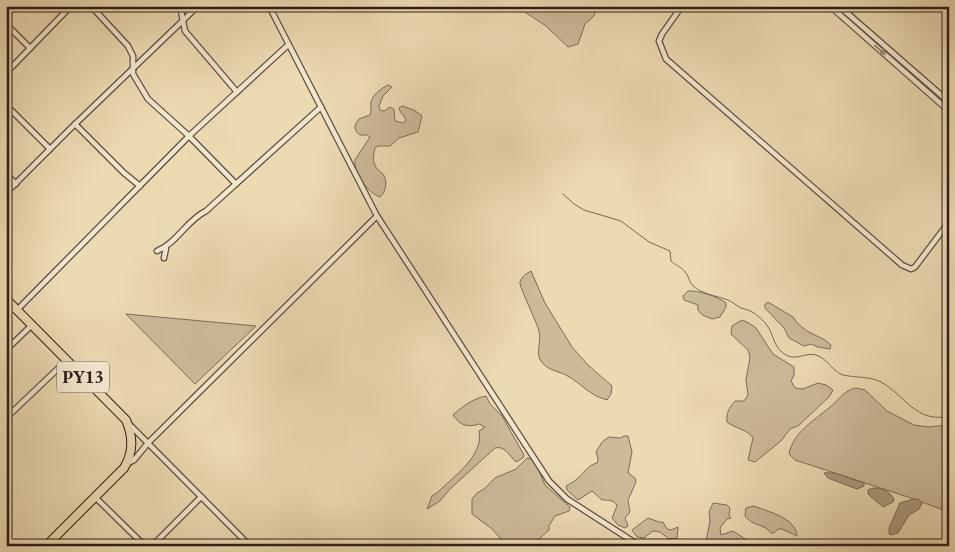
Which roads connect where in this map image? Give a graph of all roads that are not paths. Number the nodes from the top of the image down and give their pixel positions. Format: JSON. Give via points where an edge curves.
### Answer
{"nodes":[{"id":1,"x":72,"y":6,"type":"edge"},
{"id":2,"x":91,"y":6,"type":"edge"},
{"id":3,"x":180,"y":6,"type":"edge"},
{"id":4,"x":198,"y":6,"type":"edge"},
{"id":5,"x":269,"y":6,"type":"edge"},
{"id":6,"x":682,"y":6,"type":"edge"},
{"id":7,"x":830,"y":6,"type":"edge"},
{"id":8,"x":839,"y":6,"type":"edge"},
{"id":9,"x":183,"y":20,"type":"junction"},
{"id":10,"x":6,"y":24,"type":"edge"},
{"id":11,"x":288,"y":44,"type":"junction"},
{"id":12,"x":30,"y":48,"type":"junction"},
{"id":13,"x":134,"y":67,"type":"junction"},
{"id":14,"x":6,"y":73,"type":"edge"},
{"id":15,"x":237,"y":92,"type":"junction"},
{"id":16,"x":949,"y":102,"type":"edge"},
{"id":17,"x":6,"y":105,"type":"edge"},
{"id":18,"x":320,"y":107,"type":"junction"},
{"id":19,"x":949,"y":110,"type":"edge"},
{"id":20,"x":75,"y":124,"type":"junction"},
{"id":21,"x":189,"y":136,"type":"junction"},
{"id":22,"x":50,"y":149,"type":"junction"},
{"id":23,"x":6,"y":174,"type":"edge"},
{"id":24,"x":16,"y":184,"type":"junction"},
{"id":25,"x":236,"y":184,"type":"junction"},
{"id":26,"x":140,"y":186,"type":"junction"},
{"id":27,"x":6,"y":193,"type":"edge"},
{"id":28,"x":377,"y":216,"type":"junction"},
{"id":29,"x":949,"y":222,"type":"edge"},
{"id":30,"x":166,"y":248,"type":"junction"},
{"id":31,"x":157,"y":251,"type":"dead end"},
{"id":32,"x":164,"y":258,"type":"dead end"},
{"id":33,"x":6,"y":299,"type":"edge"},
{"id":34,"x":17,"y":310,"type":"junction"},
{"id":35,"x":32,"y":325,"type":"junction"},
{"id":36,"x":6,"y":350,"type":"edge"},
{"id":37,"x":66,"y":360,"type":"junction"},
{"id":38,"x":6,"y":418,"type":"edge"},
{"id":39,"x":126,"y":420,"type":"junction"},
{"id":40,"x":148,"y":443,"type":"junction"},
{"id":41,"x":127,"y":464,"type":"junction"},
{"id":42,"x":95,"y":497,"type":"junction"},
{"id":43,"x":201,"y":497,"type":"junction"},
{"id":44,"x":48,"y":545,"type":"edge"},
{"id":45,"x":145,"y":546,"type":"edge"},
{"id":46,"x":152,"y":546,"type":"edge"},
{"id":47,"x":250,"y":546,"type":"edge"},
{"id":48,"x":640,"y":546,"type":"edge"}],
"edges":[{"from":1,"to":12,"type":"street"},
{"from":2,"to":13,"type":"street","via":[[128,46]]},
{"from":3,"to":9,"type":"street"},
{"from":4,"to":9,"type":"street"},
{"from":5,"to":11,"type":"street"},
{"from":6,"to":29,"type":"street","via":[[659,41],[666,59],[902,265],[915,267]]},
{"from":7,"to":19,"type":"street","one_way":true},
{"from":8,"to":16,"type":"street"},
{"from":9,"to":13,"type":"street"},
{"from":9,"to":15,"type":"street","via":[[185,32]]},
{"from":10,"to":12,"type":"street"},
{"from":11,"to":15,"type":"street"},
{"from":11,"to":18,"type":"street"},
{"from":12,"to":14,"type":"street"},
{"from":13,"to":20,"type":"street"},
{"from":13,"to":21,"type":"street","via":[[133,74],[148,99]]},
{"from":15,"to":21,"type":"street"},
{"from":17,"to":22,"type":"street"},
{"from":18,"to":25,"type":"street"},
{"from":18,"to":28,"type":"street"},
{"from":20,"to":22,"type":"street"},
{"from":20,"to":26,"type":"street"},
{"from":21,"to":25,"type":"street"},
{"from":21,"to":26,"type":"street"},
{"from":22,"to":24,"type":"street"},
{"from":23,"to":24,"type":"street"},
{"from":24,"to":27,"type":"street"},
{"from":25,"to":30,"type":"street"},
{"from":26,"to":34,"type":"street"},
{"from":28,"to":40,"type":"street"},
{"from":28,"to":48,"type":"street","via":[[549,481],[567,499]]},
{"from":30,"to":31,"type":"street"},
{"from":30,"to":32,"type":"street"},
{"from":33,"to":34,"type":"highway","number":"PY13"},
{"from":34,"to":35,"type":"highway","number":"PY13"},
{"from":35,"to":36,"type":"street"},
{"from":35,"to":37,"type":"highway","number":"PY13"},
{"from":37,"to":38,"type":"street"},
{"from":37,"to":39,"type":"highway","number":"PY13"},
{"from":39,"to":40,"type":"street"},
{"from":39,"to":41,"type":"highway","via":[[131,440]]},
{"from":40,"to":41,"type":"street"},
{"from":40,"to":43,"type":"street"},
{"from":41,"to":42,"type":"highway"},
{"from":42,"to":44,"type":"highway"},
{"from":42,"to":45,"type":"street"},
{"from":43,"to":46,"type":"street"},
{"from":43,"to":47,"type":"street"}]}
